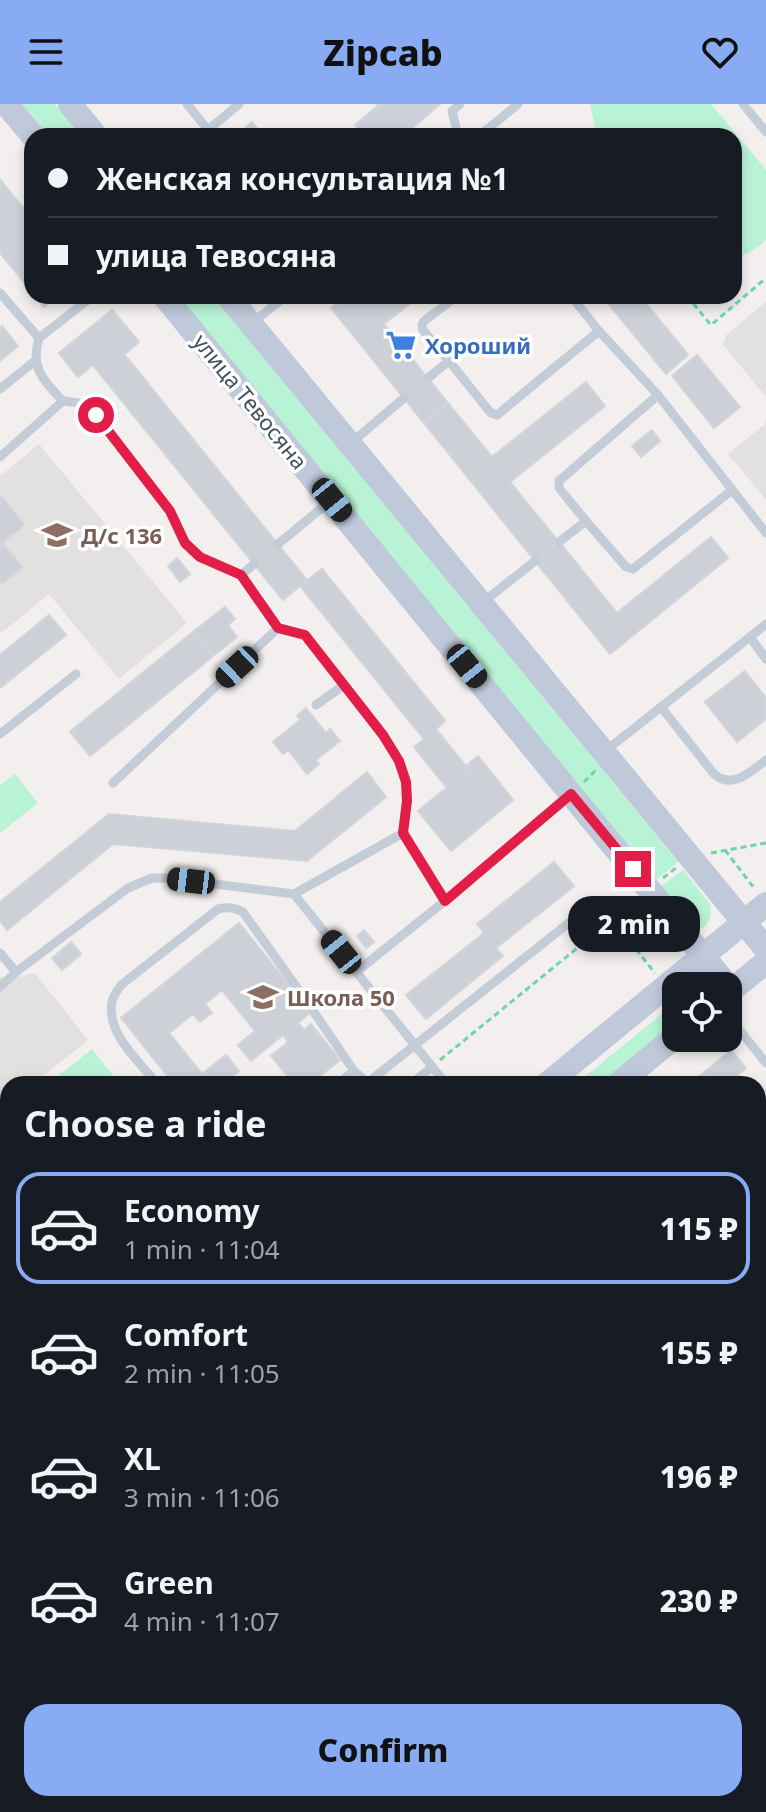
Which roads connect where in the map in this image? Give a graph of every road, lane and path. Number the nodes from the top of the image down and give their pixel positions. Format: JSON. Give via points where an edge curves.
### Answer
{"nodes":[{"id":1,"x":6,"y":104,"type":"edge"},
{"id":2,"x":70,"y":104,"type":"edge"},
{"id":3,"x":187,"y":104,"type":"edge"},
{"id":4,"x":239,"y":104,"type":"edge"},
{"id":5,"x":518,"y":104,"type":"edge"},
{"id":6,"x":743,"y":104,"type":"edge"},
{"id":7,"x":455,"y":106,"type":"edge"},
{"id":8,"x":26,"y":128,"type":"edge"},
{"id":9,"x":90,"y":128,"type":"edge"},
{"id":10,"x":201,"y":128,"type":"edge"},
{"id":11,"x":210,"y":128,"type":"edge"},
{"id":12,"x":457,"y":128,"type":"edge"},
{"id":13,"x":489,"y":128,"type":"edge"},
{"id":14,"x":766,"y":132,"type":"edge"},
{"id":15,"x":766,"y":278,"type":"edge"},
{"id":16,"x":0,"y":293,"type":"edge"},
{"id":17,"x":742,"y":299,"type":"edge"},
{"id":18,"x":83,"y":304,"type":"edge"},
{"id":19,"x":171,"y":304,"type":"edge"},
{"id":20,"x":235,"y":304,"type":"edge"},
{"id":21,"x":276,"y":304,"type":"edge"},
{"id":22,"x":446,"y":304,"type":"edge"},
{"id":23,"x":577,"y":304,"type":"edge"},
{"id":24,"x":694,"y":304,"type":"edge"},
{"id":25,"x":736,"y":304,"type":"edge"},
{"id":26,"x":251,"y":324,"type":"junction"},
{"id":27,"x":599,"y":331,"type":"junction"},
{"id":28,"x":39,"y":338,"type":"junction"},
{"id":29,"x":35,"y":361,"type":"junction"},
{"id":30,"x":449,"y":361,"type":"junction"},
{"id":31,"x":428,"y":378,"type":"dead end"},
{"id":32,"x":0,"y":389,"type":"edge"},
{"id":33,"x":658,"y":395,"type":"junction"},
{"id":34,"x":404,"y":398,"type":"dead end"},
{"id":35,"x":63,"y":401,"type":"junction"},
{"id":36,"x":351,"y":443,"type":"junction"},
{"id":37,"x":0,"y":457,"type":"edge"},
{"id":38,"x":732,"y":490,"type":"junction"},
{"id":39,"x":332,"y":500,"type":"junction"},
{"id":40,"x":586,"y":521,"type":"junction"},
{"id":41,"x":766,"y":533,"type":"edge"},
{"id":42,"x":559,"y":542,"type":"dead end"},
{"id":43,"x":278,"y":544,"type":"dead end"},
{"id":44,"x":535,"y":561,"type":"dead end"},
{"id":45,"x":254,"y":564,"type":"dead end"},
{"id":46,"x":241,"y":575,"type":"junction"},
{"id":47,"x":482,"y":603,"type":"junction"},
{"id":48,"x":766,"y":624,"type":"edge"},
{"id":49,"x":278,"y":628,"type":"junction"},
{"id":50,"x":750,"y":637,"type":"junction"},
{"id":51,"x":766,"y":659,"type":"edge"},
{"id":52,"x":76,"y":674,"type":"dead end"},
{"id":53,"x":344,"y":685,"type":"junction"},
{"id":54,"x":316,"y":705,"type":"dead end"},
{"id":55,"x":661,"y":707,"type":"junction"},
{"id":56,"x":0,"y":734,"type":"edge"},
{"id":57,"x":607,"y":755,"type":"junction"},
{"id":58,"x":766,"y":760,"type":"edge"},
{"id":59,"x":113,"y":783,"type":"dead end"},
{"id":60,"x":571,"y":794,"type":"junction"},
{"id":61,"x":403,"y":833,"type":"junction"},
{"id":62,"x":766,"y":843,"type":"edge"},
{"id":63,"x":725,"y":850,"type":"junction"},
{"id":64,"x":710,"y":853,"type":"dead end"},
{"id":65,"x":294,"y":894,"type":"junction"},
{"id":66,"x":763,"y":900,"type":"edge"},
{"id":67,"x":445,"y":901,"type":"junction"},
{"id":68,"x":635,"y":901,"type":"dead end"},
{"id":69,"x":590,"y":906,"type":"dead end"},
{"id":70,"x":616,"y":916,"type":"junction"},
{"id":71,"x":744,"y":921,"type":"junction"},
{"id":72,"x":766,"y":949,"type":"edge"},
{"id":73,"x":0,"y":953,"type":"edge"},
{"id":74,"x":702,"y":955,"type":"junction"},
{"id":75,"x":766,"y":962,"type":"edge"},
{"id":76,"x":16,"y":972,"type":"junction"},
{"id":77,"x":356,"y":972,"type":"junction"},
{"id":78,"x":682,"y":972,"type":"edge"},
{"id":79,"x":715,"y":972,"type":"edge"},
{"id":80,"x":742,"y":981,"type":"edge"},
{"id":81,"x":662,"y":982,"type":"edge"},
{"id":82,"x":0,"y":987,"type":"edge"},
{"id":83,"x":662,"y":988,"type":"edge"},
{"id":84,"x":742,"y":1033,"type":"edge"},
{"id":85,"x":416,"y":1046,"type":"junction"},
{"id":86,"x":662,"y":1048,"type":"edge"},
{"id":87,"x":766,"y":1063,"type":"edge"},
{"id":88,"x":432,"y":1067,"type":"junction"},
{"id":89,"x":354,"y":1071,"type":"junction"},
{"id":90,"x":150,"y":1076,"type":"edge"},
{"id":91,"x":348,"y":1076,"type":"edge"},
{"id":92,"x":359,"y":1076,"type":"edge"},
{"id":93,"x":377,"y":1076,"type":"edge"},
{"id":94,"x":421,"y":1076,"type":"edge"},
{"id":95,"x":439,"y":1076,"type":"edge"},
{"id":96,"x":557,"y":1076,"type":"edge"},
{"id":97,"x":628,"y":1076,"type":"edge"}],
"edges":[{"from":1,"to":8,"type":"main road"},
{"from":2,"to":9,"type":"main road"},
{"from":3,"to":10,"type":"lane"},
{"from":4,"to":11,"type":"lane"},
{"from":5,"to":13,"type":"lane"},
{"from":6,"to":14,"type":"lane"},
{"from":7,"to":12,"type":"lane"},
{"from":15,"to":17,"type":"path"},
{"from":16,"to":28,"type":"lane"},
{"from":18,"to":28,"type":"lane"},
{"from":19,"to":39,"type":"main road","name":"улица Тевосяна"},
{"from":20,"to":26,"type":"main road"},
{"from":21,"to":26,"type":"lane"},
{"from":22,"to":30,"type":"lane","via":[[422,325]]},
{"from":23,"to":27,"type":"lane"},
{"from":24,"to":25,"type":"path","via":[[711,325]]},
{"from":26,"to":36,"type":"main road"},
{"from":27,"to":30,"type":"lane","via":[[497,415]]},
{"from":27,"to":33,"type":"lane"},
{"from":28,"to":29,"type":"lane"},
{"from":29,"to":32,"type":"lane"},
{"from":29,"to":35,"type":"lane","via":[[43,380]]},
{"from":30,"to":31,"type":"lane"},
{"from":33,"to":38,"type":"lane"},
{"from":33,"to":40,"type":"lane","via":[[559,481]]},
{"from":34,"to":36,"type":"lane"},
{"from":35,"to":37,"type":"lane"},
{"from":35,"to":46,"type":"lane","via":[[80,403],[96,415],[170,511],[185,543],[200,557]]},
{"from":36,"to":47,"type":"main road"},
{"from":38,"to":40,"type":"lane","via":[[633,569]]},
{"from":38,"to":41,"type":"lane"},
{"from":39,"to":43,"type":"lane"},
{"from":39,"to":60,"type":"main road","name":"улица Тевосяна"},
{"from":40,"to":42,"type":"lane"},
{"from":44,"to":47,"type":"lane"},
{"from":45,"to":46,"type":"lane"},
{"from":46,"to":49,"type":"lane"},
{"from":47,"to":57,"type":"main road"},
{"from":48,"to":50,"type":"lane"},
{"from":49,"to":53,"type":"lane","via":[[305,635]]},
{"from":49,"to":59,"type":"lane"},
{"from":50,"to":51,"type":"lane"},
{"from":50,"to":55,"type":"lane"},
{"from":52,"to":56,"type":"lane"},
{"from":53,"to":54,"type":"lane"},
{"from":53,"to":61,"type":"lane","via":[[399,761],[406,782]]},
{"from":55,"to":57,"type":"lane"},
{"from":55,"to":58,"type":"lane","via":[[720,779],[735,781]]},
{"from":57,"to":60,"type":"path"},
{"from":57,"to":71,"type":"main road"},
{"from":60,"to":67,"type":"lane"},
{"from":60,"to":74,"type":"main road","name":"улица Тевосяна"},
{"from":61,"to":65,"type":"lane"},
{"from":61,"to":67,"type":"lane"},
{"from":62,"to":63,"type":"path"},
{"from":63,"to":64,"type":"path"},
{"from":63,"to":66,"type":"path"},
{"from":65,"to":76,"type":"lane","via":[[152,878],[116,895]]},
{"from":65,"to":77,"type":"lane"},
{"from":66,"to":71,"type":"main road"},
{"from":67,"to":77,"type":"lane"},
{"from":68,"to":70,"type":"path"},
{"from":69,"to":85,"type":"lane"},
{"from":70,"to":81,"type":"path"},
{"from":70,"to":88,"type":"path"},
{"from":71,"to":72,"type":"main road"},
{"from":71,"to":74,"type":"main road"},
{"from":73,"to":76,"type":"lane"},
{"from":74,"to":78,"type":"main road"},
{"from":74,"to":79,"type":"main road","name":"улица Тевосяна"},
{"from":75,"to":80,"type":"main road"},
{"from":76,"to":82,"type":"lane"},
{"from":77,"to":85,"type":"lane"},
{"from":83,"to":96,"type":"main road"},
{"from":84,"to":87,"type":"lane"},
{"from":85,"to":88,"type":"lane"},
{"from":85,"to":93,"type":"lane"},
{"from":86,"to":97,"type":"main road"},
{"from":88,"to":94,"type":"lane"},
{"from":88,"to":95,"type":"lane"},
{"from":89,"to":90,"type":"lane","via":[[243,912],[228,907],[218,909],[121,985],[112,999],[114,1026]]},
{"from":89,"to":91,"type":"lane"},
{"from":89,"to":92,"type":"lane"}]}
